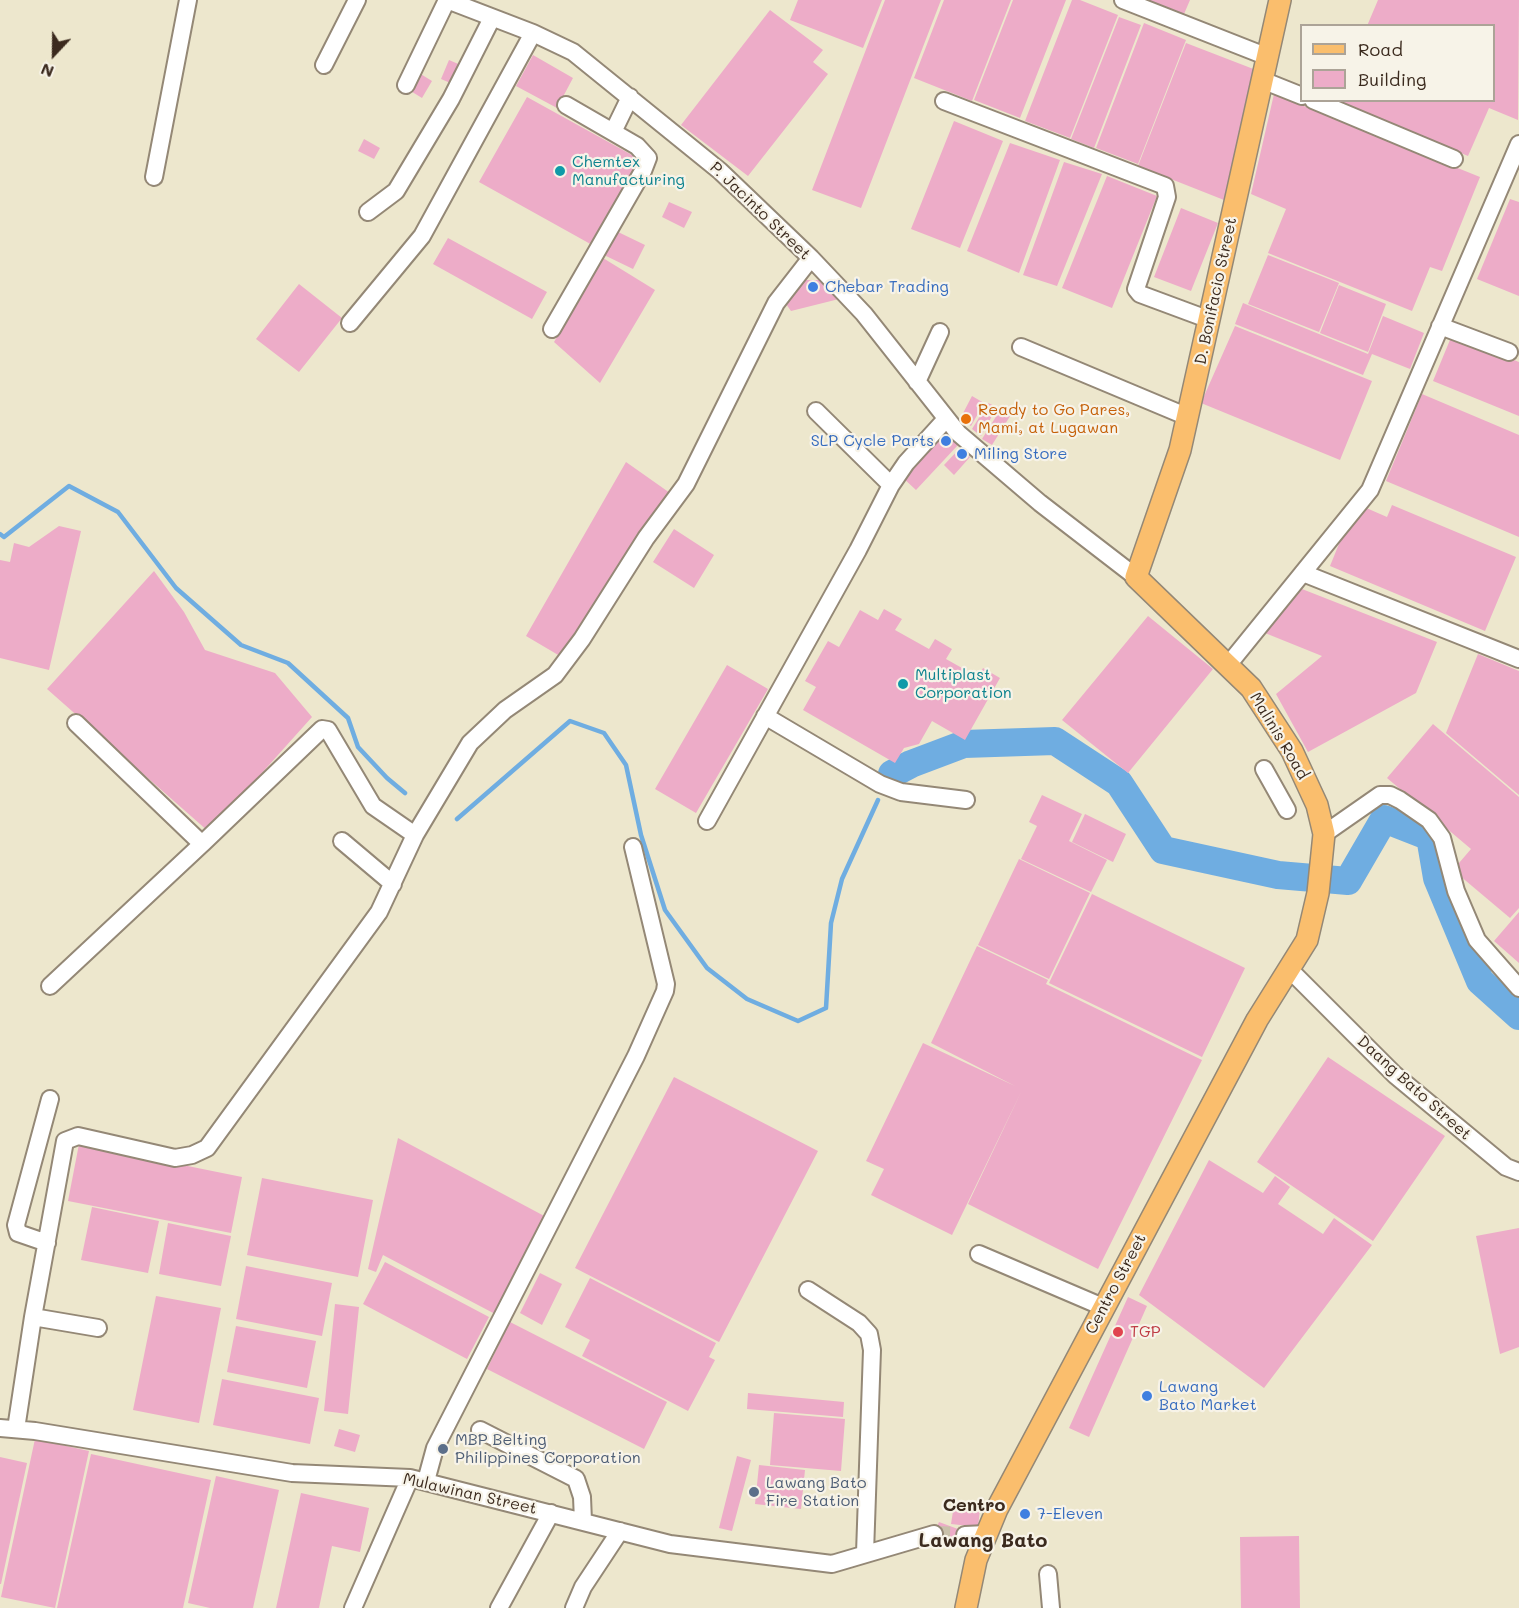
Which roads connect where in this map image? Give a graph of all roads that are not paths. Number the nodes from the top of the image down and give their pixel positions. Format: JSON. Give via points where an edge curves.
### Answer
{"nodes":[{"id":1,"x":188,"y":0,"type":"edge"},
{"id":2,"x":357,"y":0,"type":"edge"},
{"id":3,"x":447,"y":0,"type":"edge"},
{"id":4,"x":1123,"y":0,"type":"edge"},
{"id":5,"x":1280,"y":0,"type":"edge"},
{"id":6,"x":492,"y":18,"type":"junction"},
{"id":7,"x":533,"y":33,"type":"junction"},
{"id":8,"x":1268,"y":57,"type":"junction"},
{"id":9,"x":324,"y":65,"type":"dead end"},
{"id":10,"x":1262,"y":80,"type":"junction"},
{"id":11,"x":406,"y":85,"type":"dead end"},
{"id":12,"x":1300,"y":95,"type":"edge"},
{"id":13,"x":630,"y":97,"type":"junction"},
{"id":14,"x":944,"y":101,"type":"dead end"},
{"id":15,"x":1318,"y":102,"type":"edge"},
{"id":16,"x":566,"y":105,"type":"dead end"},
{"id":17,"x":613,"y":132,"type":"junction"},
{"id":18,"x":1519,"y":144,"type":"edge"},
{"id":19,"x":1455,"y":159,"type":"dead end"},
{"id":20,"x":154,"y":177,"type":"dead end"},
{"id":21,"x":368,"y":212,"type":"dead end"},
{"id":22,"x":811,"y":258,"type":"junction"},
{"id":23,"x":1210,"y":320,"type":"junction"},
{"id":24,"x":350,"y":323,"type":"dead end"},
{"id":25,"x":1440,"y":326,"type":"junction"},
{"id":26,"x":552,"y":329,"type":"dead end"},
{"id":27,"x":940,"y":332,"type":"dead end"},
{"id":28,"x":1021,"y":347,"type":"dead end"},
{"id":29,"x":1509,"y":352,"type":"dead end"},
{"id":30,"x":917,"y":382,"type":"junction"},
{"id":31,"x":816,"y":411,"type":"dead end"},
{"id":32,"x":1188,"y":417,"type":"junction"},
{"id":33,"x":946,"y":419,"type":"junction"},
{"id":34,"x":891,"y":485,"type":"junction"},
{"id":35,"x":1303,"y":573,"type":"junction"},
{"id":36,"x":1136,"y":577,"type":"junction"},
{"id":37,"x":1519,"y":659,"type":"edge"},
{"id":38,"x":1228,"y":665,"type":"junction"},
{"id":39,"x":765,"y":716,"type":"junction"},
{"id":40,"x":76,"y":723,"type":"dead end"},
{"id":41,"x":1264,"y":770,"type":"dead end"},
{"id":42,"x":966,"y":800,"type":"dead end"},
{"id":43,"x":1287,"y":810,"type":"dead end"},
{"id":44,"x":707,"y":821,"type":"dead end"},
{"id":45,"x":1324,"y":834,"type":"junction"},
{"id":46,"x":415,"y":835,"type":"junction"},
{"id":47,"x":342,"y":841,"type":"dead end"},
{"id":48,"x":202,"y":844,"type":"junction"},
{"id":49,"x":633,"y":847,"type":"dead end"},
{"id":50,"x":393,"y":884,"type":"junction"},
{"id":51,"x":1290,"y":970,"type":"junction"},
{"id":52,"x":50,"y":986,"type":"dead end"},
{"id":53,"x":1519,"y":988,"type":"edge"},
{"id":54,"x":50,"y":1100,"type":"dead end"},
{"id":55,"x":1519,"y":1172,"type":"edge"},
{"id":56,"x":47,"y":1243,"type":"junction"},
{"id":57,"x":979,"y":1254,"type":"dead end"},
{"id":58,"x":808,"y":1290,"type":"dead end"},
{"id":59,"x":1103,"y":1307,"type":"junction"},
{"id":60,"x":33,"y":1317,"type":"junction"},
{"id":61,"x":98,"y":1328,"type":"dead end"},
{"id":62,"x":8,"y":1428,"type":"edge"},
{"id":63,"x":480,"y":1430,"type":"dead end"},
{"id":64,"x":418,"y":1479,"type":"junction"},
{"id":65,"x":551,"y":1513,"type":"junction"},
{"id":66,"x":583,"y":1521,"type":"junction"},
{"id":67,"x":620,"y":1531,"type":"junction"},
{"id":68,"x":934,"y":1534,"type":"tunnel mouth"},
{"id":69,"x":865,"y":1553,"type":"junction"},
{"id":70,"x":1048,"y":1574,"type":"dead end"},
{"id":71,"x":353,"y":1608,"type":"edge"},
{"id":72,"x":499,"y":1608,"type":"edge"},
{"id":73,"x":574,"y":1608,"type":"edge"},
{"id":74,"x":966,"y":1608,"type":"edge"},
{"id":75,"x":1051,"y":1608,"type":"edge"}],
"edges":[{"from":1,"to":20,"type":"street"},
{"from":2,"to":9,"type":"street"},
{"from":3,"to":6,"type":"street","name":"P. Jacinto Street"},
{"from":3,"to":11,"type":"street"},
{"from":4,"to":8,"type":"street"},
{"from":5,"to":8,"type":"main road","name":"D. Bonifacio Street"},
{"from":6,"to":7,"type":"street","name":"P. Jacinto Street"},
{"from":6,"to":21,"type":"street","via":[[451,99],[396,191]]},
{"from":7,"to":13,"type":"street","name":"P. Jacinto Street","via":[[573,52]]},
{"from":7,"to":24,"type":"street","via":[[422,236]]},
{"from":8,"to":10,"type":"main road","name":"D. Bonifacio Street"},
{"from":10,"to":12,"type":"street"},
{"from":10,"to":23,"type":"main road","name":"D. Bonifacio Street"},
{"from":13,"to":17,"type":"street"},
{"from":13,"to":22,"type":"street","name":"P. Jacinto Street","via":[[720,171]]},
{"from":14,"to":23,"type":"street","via":[[1165,186],[1167,197],[1136,290]]},
{"from":15,"to":19,"type":"street"},
{"from":16,"to":17,"type":"street"},
{"from":17,"to":26,"type":"street","via":[[645,151],[647,164]]},
{"from":18,"to":25,"type":"street"},
{"from":22,"to":30,"type":"street","name":"P. Jacinto Street","via":[[864,314]]},
{"from":22,"to":46,"type":"street","via":[[776,303],[686,484],[646,538],[582,639],[555,675],[505,710],[470,743]]},
{"from":23,"to":32,"type":"main road","name":"D. Bonifacio Street"},
{"from":25,"to":29,"type":"street"},
{"from":25,"to":35,"type":"street","via":[[1370,490]]},
{"from":27,"to":30,"type":"street"},
{"from":28,"to":32,"type":"street"},
{"from":30,"to":33,"type":"street","name":"P. Jacinto Street"},
{"from":31,"to":34,"type":"street"},
{"from":32,"to":36,"type":"main road","name":"D. Bonifacio Street"},
{"from":33,"to":34,"type":"street"},
{"from":33,"to":36,"type":"street","name":"P. Jacinto Street","via":[[1040,503]]},
{"from":34,"to":39,"type":"street"},
{"from":35,"to":37,"type":"street"},
{"from":35,"to":38,"type":"street"},
{"from":36,"to":38,"type":"main road","name":"Malinis Road"},
{"from":38,"to":45,"type":"main road","name":"Malinis Road","via":[[1251,688],[1293,751],[1317,805]]},
{"from":39,"to":42,"type":"street","via":[[880,784],[901,792]]},
{"from":39,"to":44,"type":"street"},
{"from":40,"to":48,"type":"street"},
{"from":41,"to":43,"type":"street"},
{"from":45,"to":51,"type":"main road","name":"Malinis Road","via":[[1320,884],[1307,940]]},
{"from":45,"to":53,"type":"street","via":[[1380,795],[1400,800],[1429,820],[1442,838],[1456,891],[1477,940]]},
{"from":46,"to":48,"type":"street","via":[[373,806],[324,729]]},
{"from":46,"to":50,"type":"street"},
{"from":47,"to":50,"type":"street"},
{"from":48,"to":52,"type":"street"},
{"from":49,"to":64,"type":"street","via":[[665,991],[636,1056]]},
{"from":50,"to":56,"type":"street","via":[[379,912],[207,1148],[175,1158],[78,1136],[65,1141]]},
{"from":51,"to":55,"type":"street","name":"Daang Bato Street","via":[[1395,1075],[1506,1167]]},
{"from":51,"to":59,"type":"main road","name":"Centro Street","via":[[1257,1020]]},
{"from":54,"to":56,"type":"street","via":[[16,1225],[18,1233]]},
{"from":56,"to":60,"type":"street"},
{"from":57,"to":59,"type":"street"},
{"from":58,"to":69,"type":"street","via":[[859,1323],[869,1334],[872,1350]]},
{"from":59,"to":74,"type":"main road","name":"Centro Street","via":[[976,1535],[976,1560]]},
{"from":60,"to":61,"type":"street"},
{"from":60,"to":62,"type":"street"},
{"from":62,"to":64,"type":"street","name":"Mulawinan Street","via":[[292,1473]]},
{"from":63,"to":66,"type":"street","via":[[576,1479]]},
{"from":64,"to":65,"type":"street","name":"Mulawinan Street"},
{"from":64,"to":71,"type":"street"},
{"from":65,"to":66,"type":"street","name":"Mulawinan Street"},
{"from":65,"to":72,"type":"street"},
{"from":66,"to":67,"type":"street","name":"Mulawinan Street"},
{"from":67,"to":69,"type":"street","name":"Mulawinan Street","via":[[670,1544],[831,1564]]},
{"from":67,"to":73,"type":"street","via":[[583,1587]]},
{"from":68,"to":69,"type":"street","name":"Mulawinan Street"},
{"from":70,"to":75,"type":"street"}]}
